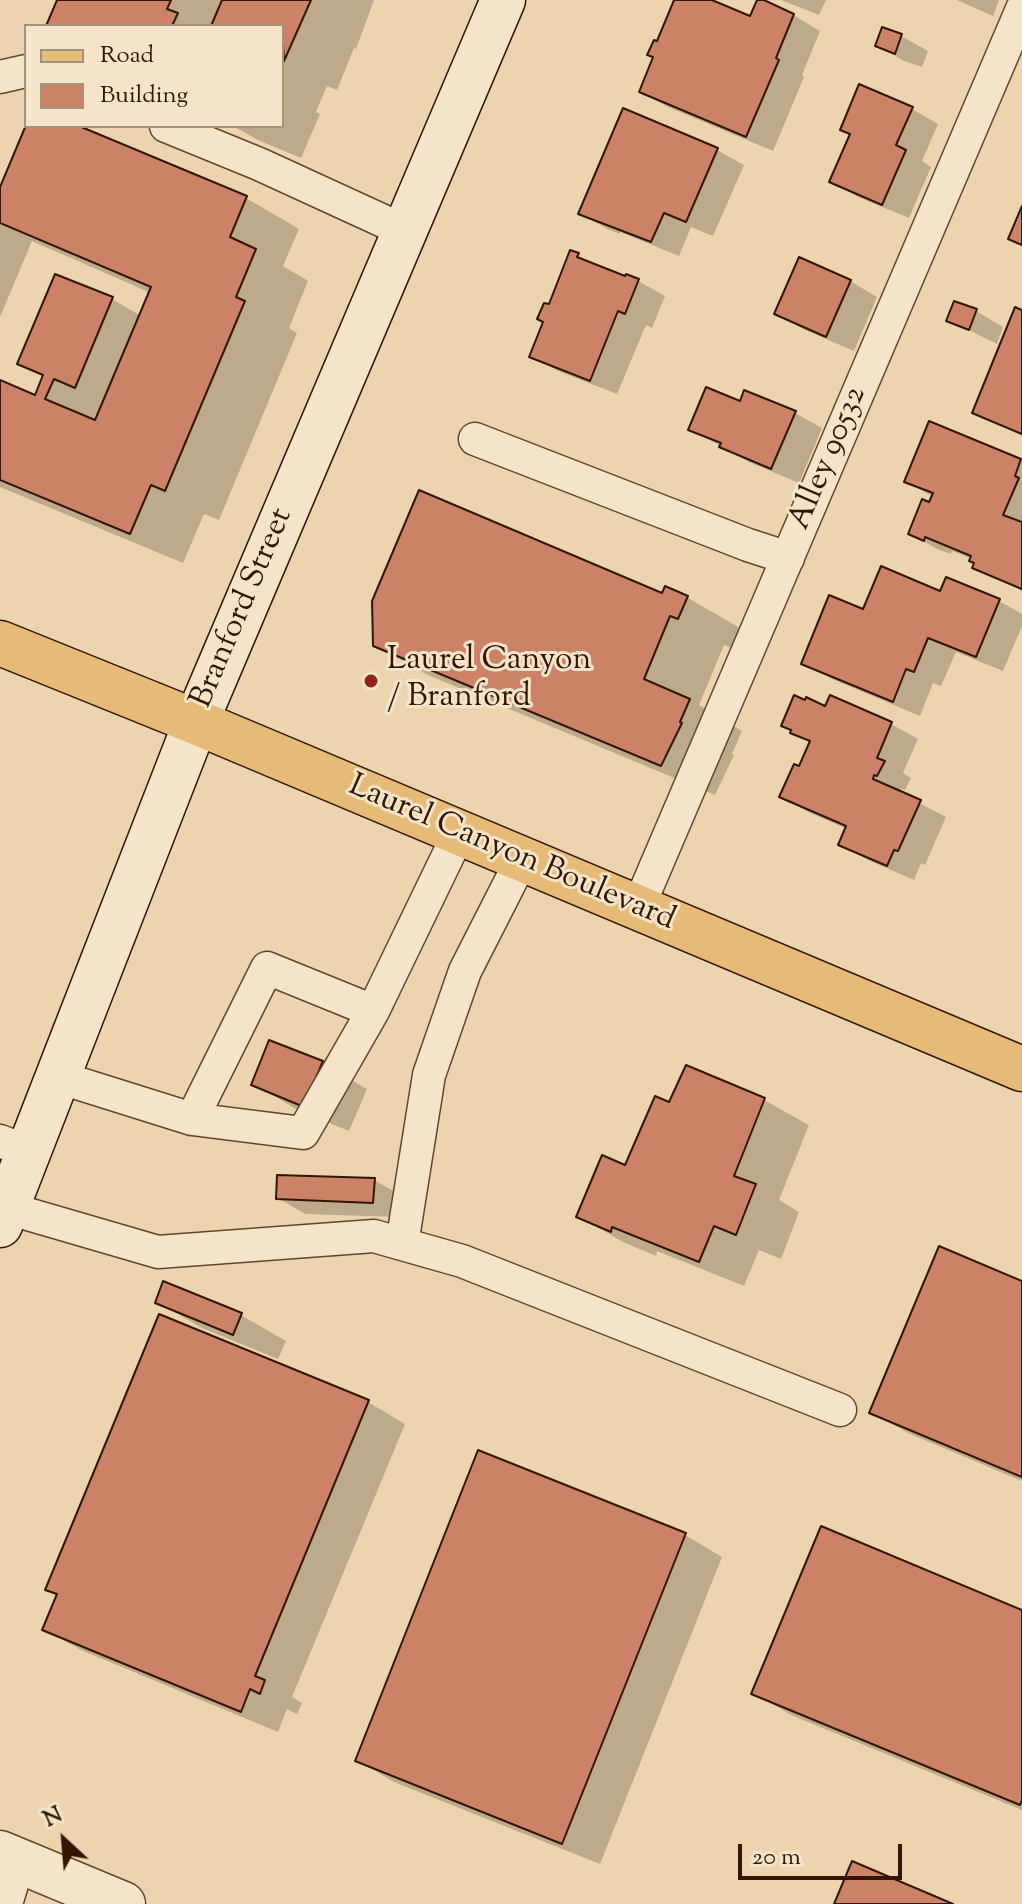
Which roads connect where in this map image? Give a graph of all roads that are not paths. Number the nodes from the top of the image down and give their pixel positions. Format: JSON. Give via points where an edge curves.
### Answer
{"nodes":[{"id":1,"x":503,"y":0,"type":"edge"},
{"id":2,"x":1022,"y":9,"type":"edge"},
{"id":3,"x":24,"y":71,"type":"edge"},
{"id":4,"x":0,"y":77,"type":"edge"},
{"id":5,"x":171,"y":128,"type":"edge"},
{"id":6,"x":405,"y":231,"type":"junction"},
{"id":7,"x":475,"y":439,"type":"dead end"},
{"id":8,"x":788,"y":558,"type":"junction"},
{"id":9,"x":0,"y":643,"type":"edge"},
{"id":10,"x":196,"y":722,"type":"junction"},
{"id":11,"x":459,"y":833,"type":"junction"},
{"id":12,"x":522,"y":859,"type":"junction"},
{"id":13,"x":638,"y":908,"type":"junction"},
{"id":14,"x":373,"y":1011,"type":"junction"},
{"id":15,"x":1022,"y":1069,"type":"edge"},
{"id":16,"x":58,"y":1077,"type":"junction"},
{"id":17,"x":192,"y":1119,"type":"junction"},
{"id":18,"x":14,"y":1147,"type":"edge"},
{"id":19,"x":3,"y":1217,"type":"edge"},
{"id":20,"x":402,"y":1244,"type":"junction"},
{"id":21,"x":840,"y":1410,"type":"dead end"},
{"id":22,"x":9,"y":1857,"type":"edge"},
{"id":23,"x":6,"y":1904,"type":"edge"},
{"id":24,"x":123,"y":1904,"type":"edge"}],
"edges":[{"from":1,"to":6,"type":"main road","name":"Branford Street"},
{"from":2,"to":8,"type":"lane","name":"Alley 90532"},
{"from":3,"to":4,"type":"lane"},
{"from":5,"to":6,"type":"lane"},
{"from":6,"to":10,"type":"main road","name":"Branford Street"},
{"from":7,"to":8,"type":"lane"},
{"from":8,"to":13,"type":"lane","name":"Alley 90532"},
{"from":9,"to":10,"type":"main road","name":"Laurel Canyon Boulevard"},
{"from":10,"to":11,"type":"main road","name":"Laurel Canyon Boulevard"},
{"from":10,"to":16,"type":"main road","name":"Branford Street"},
{"from":11,"to":12,"type":"main road","name":"Laurel Canyon Boulevard"},
{"from":11,"to":14,"type":"lane"},
{"from":12,"to":13,"type":"main road","name":"Laurel Canyon Boulevard"},
{"from":12,"to":20,"type":"lane","via":[[465,971],[429,1075]]},
{"from":13,"to":15,"type":"main road","name":"Laurel Canyon Boulevard"},
{"from":14,"to":17,"type":"lane","via":[[303,1133]]},
{"from":14,"to":17,"type":"lane","via":[[267,968]]},
{"from":16,"to":17,"type":"lane"},
{"from":16,"to":18,"type":"main road","name":"Branford Street"},
{"from":18,"to":19,"type":"main road","name":"Branford Street"},
{"from":19,"to":20,"type":"lane","via":[[158,1252],[374,1236]]},
{"from":20,"to":21,"type":"lane","via":[[462,1261]]},
{"from":22,"to":23,"type":"lane"},
{"from":22,"to":24,"type":"main road"}]}
